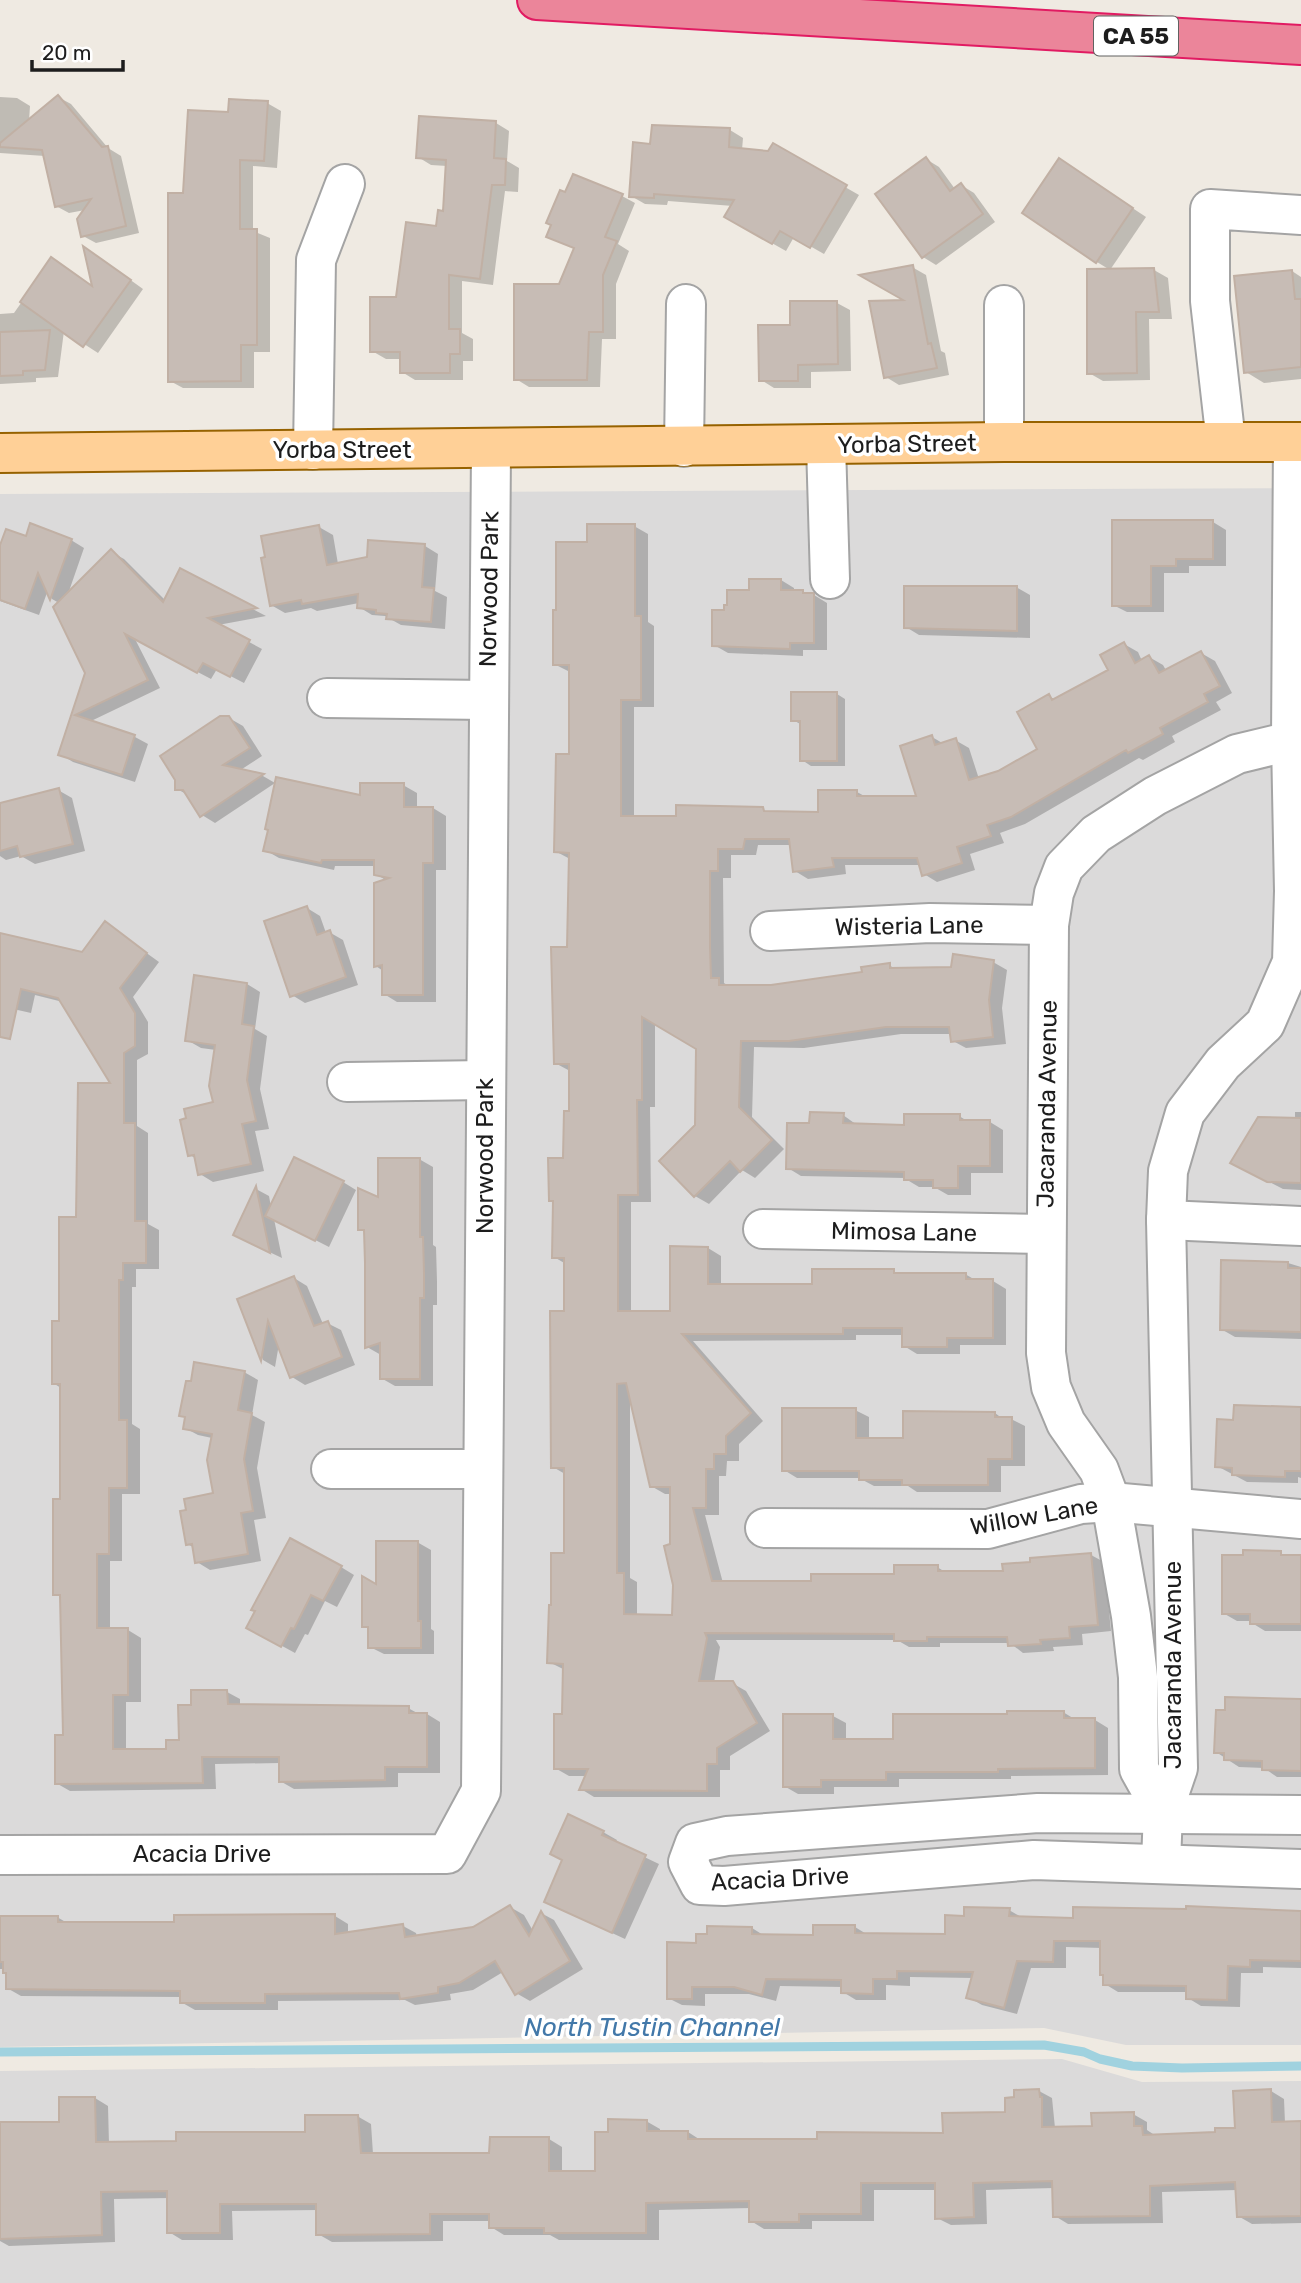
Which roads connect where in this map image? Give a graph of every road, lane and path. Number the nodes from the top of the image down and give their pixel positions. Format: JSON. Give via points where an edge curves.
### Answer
{"nodes":[{"id":1,"x":537,"y":0,"type":"edge"},
{"id":2,"x":1301,"y":45,"type":"edge"},
{"id":3,"x":345,"y":184,"type":"dead end"},
{"id":4,"x":1301,"y":215,"type":"edge"},
{"id":5,"x":686,"y":304,"type":"dead end"},
{"id":6,"x":1004,"y":306,"type":"dead end"},
{"id":7,"x":1004,"y":442,"type":"junction"},
{"id":8,"x":1226,"y":442,"type":"junction"},
{"id":9,"x":1297,"y":442,"type":"edge"},
{"id":10,"x":826,"y":445,"type":"junction"},
{"id":11,"x":684,"y":447,"type":"junction"},
{"id":12,"x":491,"y":449,"type":"junction"},
{"id":13,"x":313,"y":450,"type":"junction"},
{"id":14,"x":0,"y":453,"type":"edge"},
{"id":15,"x":830,"y":579,"type":"dead end"},
{"id":16,"x":327,"y":698,"type":"dead end"},
{"id":17,"x":487,"y":700,"type":"junction"},
{"id":18,"x":1291,"y":741,"type":"junction"},
{"id":19,"x":1297,"y":892,"type":"edge"},
{"id":20,"x":1049,"y":925,"type":"junction"},
{"id":21,"x":770,"y":931,"type":"dead end"},
{"id":22,"x":486,"y":1080,"type":"junction"},
{"id":23,"x":347,"y":1082,"type":"dead end"},
{"id":24,"x":1166,"y":1220,"type":"junction"},
{"id":25,"x":1301,"y":1226,"type":"edge"},
{"id":26,"x":764,"y":1229,"type":"dead end"},
{"id":27,"x":1045,"y":1234,"type":"junction"},
{"id":28,"x":331,"y":1469,"type":"dead end"},
{"id":29,"x":483,"y":1469,"type":"junction"},
{"id":30,"x":1111,"y":1502,"type":"junction"},
{"id":31,"x":1172,"y":1506,"type":"junction"},
{"id":32,"x":1301,"y":1519,"type":"edge"},
{"id":33,"x":765,"y":1528,"type":"dead end"},
{"id":34,"x":1163,"y":1812,"type":"junction"},
{"id":35,"x":1301,"y":1815,"type":"edge"},
{"id":36,"x":447,"y":1854,"type":"joint"},
{"id":37,"x":0,"y":1855,"type":"edge"},
{"id":38,"x":1301,"y":1861,"type":"edge"},
{"id":39,"x":1161,"y":1862,"type":"junction"}],
"edges":[{"from":1,"to":2,"type":"highway","number":"CA 55"},
{"from":3,"to":13,"type":"street","via":[[316,260]]},
{"from":4,"to":8,"type":"street","via":[[1210,209],[1210,301]]},
{"from":5,"to":11,"type":"street"},
{"from":6,"to":7,"type":"street","name":"Yorba Street"},
{"from":7,"to":8,"type":"main road","name":"Yorba Street"},
{"from":7,"to":10,"type":"main road","name":"Yorba Street"},
{"from":8,"to":9,"type":"main road","name":"Yorba Street"},
{"from":9,"to":18,"type":"street","name":"Jacaranda Avenue"},
{"from":10,"to":11,"type":"main road","name":"Yorba Street"},
{"from":10,"to":15,"type":"street"},
{"from":11,"to":12,"type":"main road","name":"Yorba Street"},
{"from":12,"to":13,"type":"main road","name":"Yorba Street"},
{"from":12,"to":17,"type":"street","name":"Norwood Park"},
{"from":13,"to":14,"type":"main road","name":"Yorba Street"},
{"from":16,"to":17,"type":"street"},
{"from":17,"to":22,"type":"street","name":"Norwood Park"},
{"from":18,"to":19,"type":"street","name":"Jacaranda Avenue"},
{"from":18,"to":20,"type":"street","name":"Jacaranda Avenue","via":[[1237,754],[1096,834],[1064,867]]},
{"from":19,"to":24,"type":"street","name":"Jacaranda Avenue","via":[[1292,962],[1265,1024],[1223,1063],[1185,1113],[1168,1171]]},
{"from":20,"to":21,"type":"street","name":"Wisteria Lane","via":[[930,923]]},
{"from":20,"to":27,"type":"street","name":"Jacaranda Avenue"},
{"from":22,"to":23,"type":"street"},
{"from":22,"to":29,"type":"street","name":"Norwood Park"},
{"from":24,"to":25,"type":"street"},
{"from":24,"to":31,"type":"street","name":"Jacaranda Avenue"},
{"from":26,"to":27,"type":"street","name":"Mimosa Lane"},
{"from":27,"to":30,"type":"street","name":"Jacaranda Avenue","via":[[1046,1353],[1051,1387],[1066,1423],[1100,1470]]},
{"from":28,"to":29,"type":"street"},
{"from":29,"to":36,"type":"street","name":"Norwood Park","via":[[481,1791]]},
{"from":30,"to":31,"type":"street","name":"Willow Lane"},
{"from":30,"to":33,"type":"street","name":"Willow Lane","via":[[1081,1504],[988,1529]]},
{"from":30,"to":34,"type":"street","name":"Jacaranda Avenue","via":[[1138,1677],[1139,1769]]},
{"from":31,"to":32,"type":"street","name":"Willow Lane"},
{"from":31,"to":34,"type":"street","name":"Jacaranda Avenue","via":[[1178,1768]]},
{"from":34,"to":35,"type":"street","name":"Acacia Drive"},
{"from":34,"to":39,"type":"street"},
{"from":34,"to":39,"type":"street","name":"Acacia Drive","via":[[1038,1813],[727,1836],[695,1843],[688,1862],[700,1885],[724,1886],[1034,1860]]},
{"from":36,"to":37,"type":"street","name":"Acacia Drive"},
{"from":38,"to":39,"type":"street","name":"Acacia Drive"}]}
